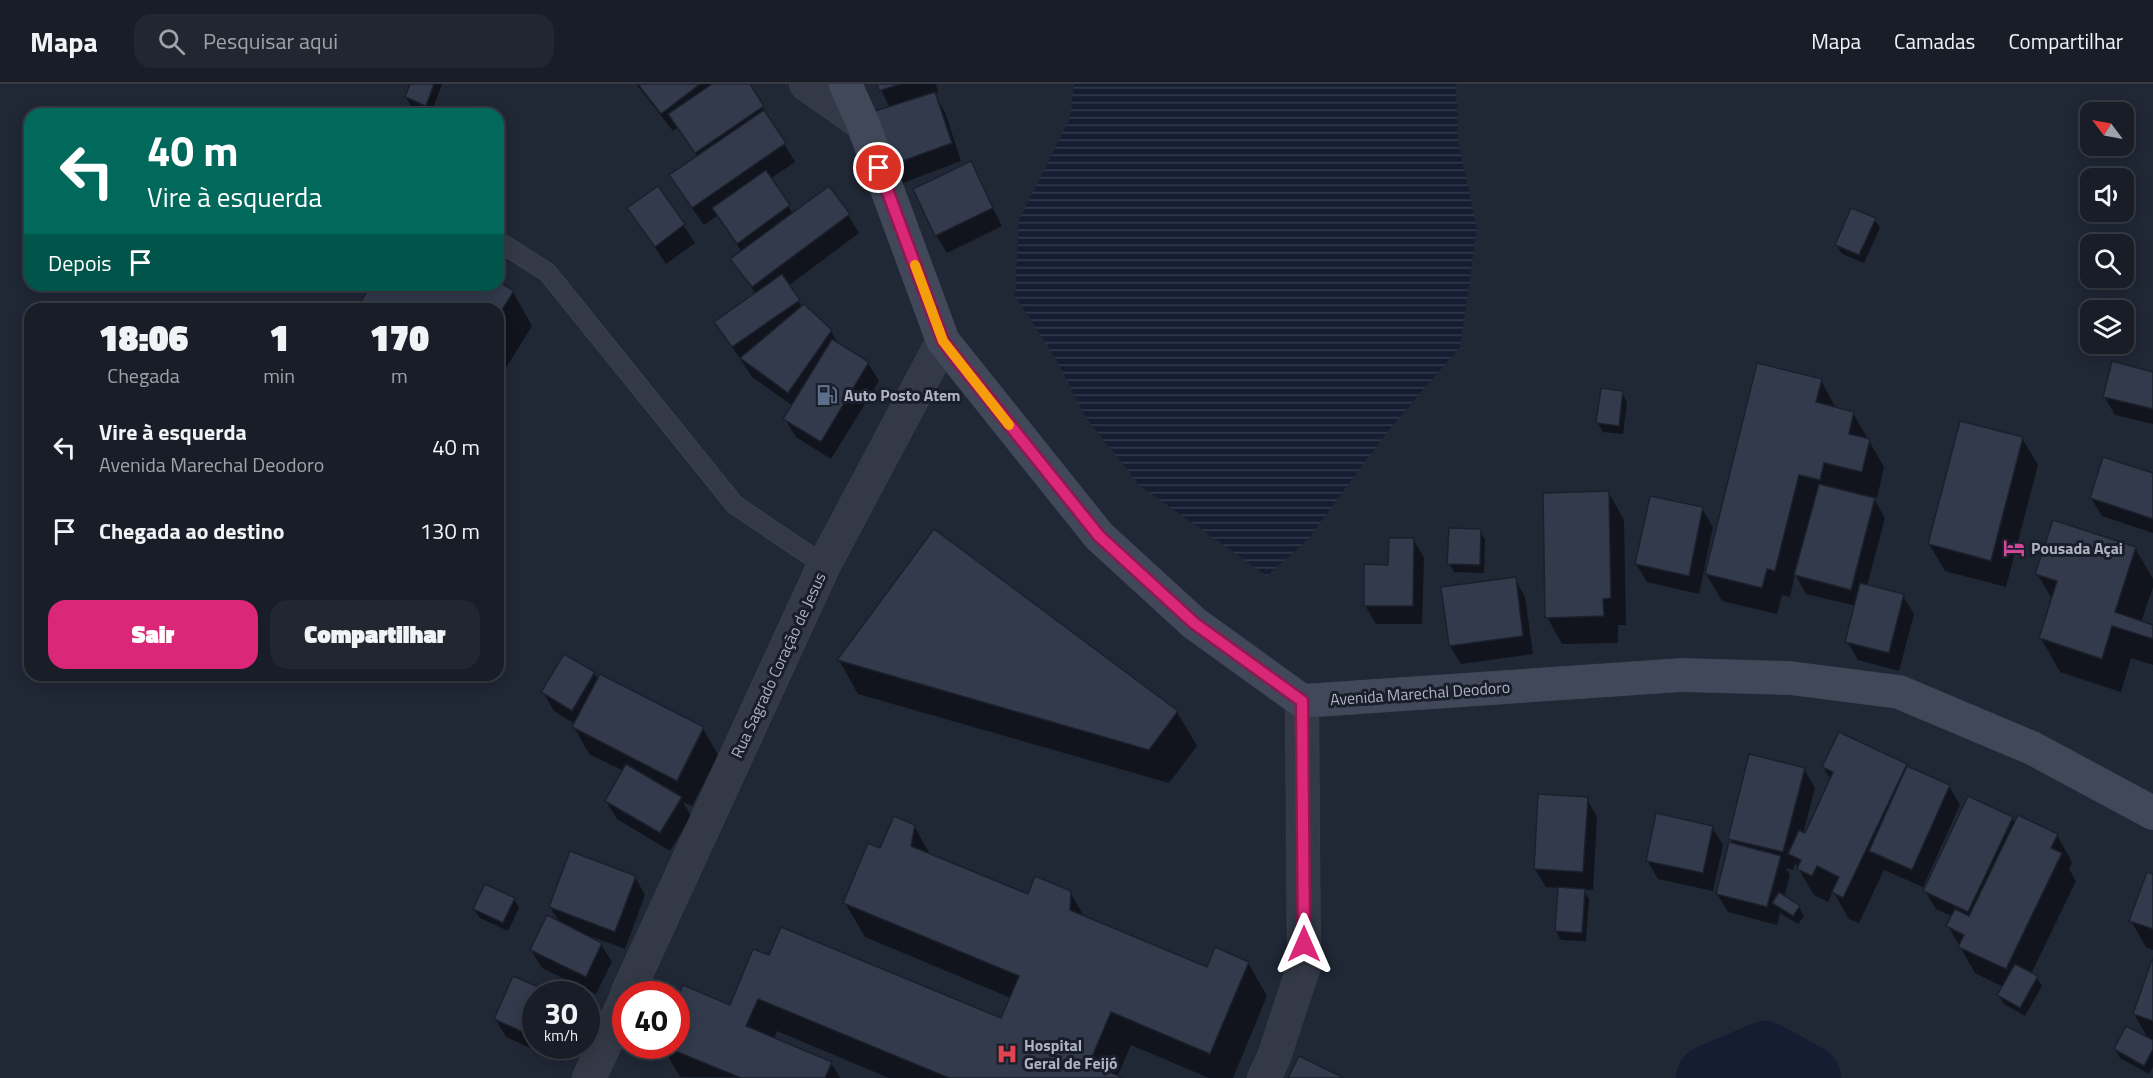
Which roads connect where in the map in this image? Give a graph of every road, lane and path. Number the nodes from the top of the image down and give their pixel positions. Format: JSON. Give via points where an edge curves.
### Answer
{"nodes":[{"id":1,"x":806,"y":84,"type":"edge"},
{"id":2,"x":845,"y":84,"type":"edge"},
{"id":3,"x":863,"y":124,"type":"junction"},
{"id":4,"x":504,"y":246,"type":"edge"},
{"id":5,"x":943,"y":341,"type":"junction"},
{"id":6,"x":824,"y":565,"type":"junction"},
{"id":7,"x":1302,"y":701,"type":"junction"},
{"id":8,"x":2153,"y":813,"type":"edge"},
{"id":9,"x":633,"y":981,"type":"edge"},
{"id":10,"x":612,"y":1029,"type":"edge"},
{"id":11,"x":589,"y":1078,"type":"edge"},
{"id":12,"x":1264,"y":1078,"type":"edge"}],
"edges":[{"from":1,"to":3,"type":"street"},
{"from":2,"to":3,"type":"main road"},
{"from":3,"to":5,"type":"main road"},
{"from":4,"to":6,"type":"lane","via":[[547,272],[735,505]]},
{"from":5,"to":6,"type":"street","name":"Rua Sagrado Coração de Jesus"},
{"from":5,"to":7,"type":"main road","via":[[1099,536],[1194,623]]},
{"from":6,"to":9,"type":"street","name":"Rua Sagrado Coração de Jesus"},
{"from":7,"to":8,"type":"main road","name":"Avenida Marechal Deodoro","via":[[1682,675],[1790,678],[1899,692],[2032,748]]},
{"from":7,"to":12,"type":"street","via":[[1304,966]]},
{"from":10,"to":11,"type":"street"}]}
